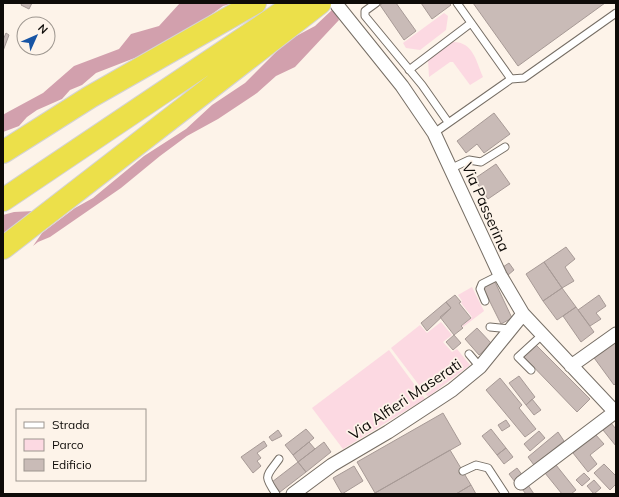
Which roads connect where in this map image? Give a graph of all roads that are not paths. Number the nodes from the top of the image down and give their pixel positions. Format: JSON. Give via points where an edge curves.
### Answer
{"nodes":[{"id":1,"x":255,"y":3,"type":"edge"},
{"id":2,"x":296,"y":3,"type":"edge"},
{"id":3,"x":376,"y":3,"type":"edge"},
{"id":4,"x":457,"y":3,"type":"edge"},
{"id":5,"x":329,"y":4,"type":"edge"},
{"id":6,"x":616,"y":13,"type":"edge"},
{"id":7,"x":471,"y":22,"type":"junction"},
{"id":8,"x":409,"y":70,"type":"junction"},
{"id":9,"x":511,"y":79,"type":"junction"},
{"id":10,"x":448,"y":122,"type":"junction"},
{"id":11,"x":434,"y":133,"type":"junction"},
{"id":12,"x":505,"y":147,"type":"dead end"},
{"id":13,"x":3,"y":152,"type":"edge"},
{"id":14,"x":452,"y":168,"type":"junction"},
{"id":15,"x":3,"y":200,"type":"edge"},
{"id":16,"x":3,"y":248,"type":"edge"},
{"id":17,"x":500,"y":275,"type":"junction"},
{"id":18,"x":485,"y":301,"type":"dead end"},
{"id":19,"x":523,"y":314,"type":"junction"},
{"id":20,"x":490,"y":327,"type":"dead end"},
{"id":21,"x":511,"y":329,"type":"junction"},
{"id":22,"x":616,"y":334,"type":"edge"},
{"id":23,"x":542,"y":335,"type":"junction"},
{"id":24,"x":469,"y":354,"type":"dead end"},
{"id":25,"x":571,"y":366,"type":"junction"},
{"id":26,"x":480,"y":367,"type":"junction"},
{"id":27,"x":531,"y":370,"type":"dead end"},
{"id":28,"x":616,"y":413,"type":"edge"},
{"id":29,"x":279,"y":459,"type":"dead end"},
{"id":30,"x":463,"y":472,"type":"dead end"},
{"id":31,"x":521,"y":483,"type":"dead end"},
{"id":32,"x":276,"y":494,"type":"edge"},
{"id":33,"x":292,"y":494,"type":"edge"},
{"id":34,"x":505,"y":494,"type":"edge"}],
"edges":[{"from":1,"to":13,"type":"highway","via":[[90,97]]},
{"from":2,"to":15,"type":"highway"},
{"from":3,"to":8,"type":"lane","via":[[365,11],[365,16]]},
{"from":4,"to":7,"type":"lane"},
{"from":5,"to":11,"type":"street","name":"Via Passerina","via":[[402,86]]},
{"from":5,"to":16,"type":"highway"},
{"from":6,"to":9,"type":"lane","via":[[524,78]]},
{"from":7,"to":8,"type":"lane"},
{"from":7,"to":9,"type":"lane"},
{"from":8,"to":10,"type":"lane"},
{"from":9,"to":10,"type":"lane"},
{"from":10,"to":11,"type":"lane"},
{"from":11,"to":14,"type":"street","name":"Via Passerina"},
{"from":12,"to":14,"type":"lane","via":[[481,162],[468,160]]},
{"from":14,"to":17,"type":"street","name":"Via Passerina"},
{"from":17,"to":18,"type":"lane","via":[[482,284],[480,289]]},
{"from":17,"to":19,"type":"street","name":"Via Passerina"},
{"from":19,"to":21,"type":"street","name":"Via Alfieri Maserati"},
{"from":19,"to":23,"type":"street","name":"Via Passerina"},
{"from":20,"to":21,"type":"lane"},
{"from":21,"to":26,"type":"street","name":"Via Alfieri Maserati"},
{"from":22,"to":25,"type":"street"},
{"from":23,"to":25,"type":"street","name":"Via Passerina"},
{"from":23,"to":27,"type":"lane","via":[[518,357]]},
{"from":24,"to":26,"type":"lane"},
{"from":25,"to":28,"type":"street","name":"Via Passerina"},
{"from":26,"to":33,"type":"street","name":"Via Alfieri Maserati","via":[[446,394],[332,465]]},
{"from":28,"to":31,"type":"street"},
{"from":29,"to":32,"type":"lane","via":[[267,476],[267,481]]},
{"from":30,"to":34,"type":"lane","via":[[476,465],[488,468]]}]}
